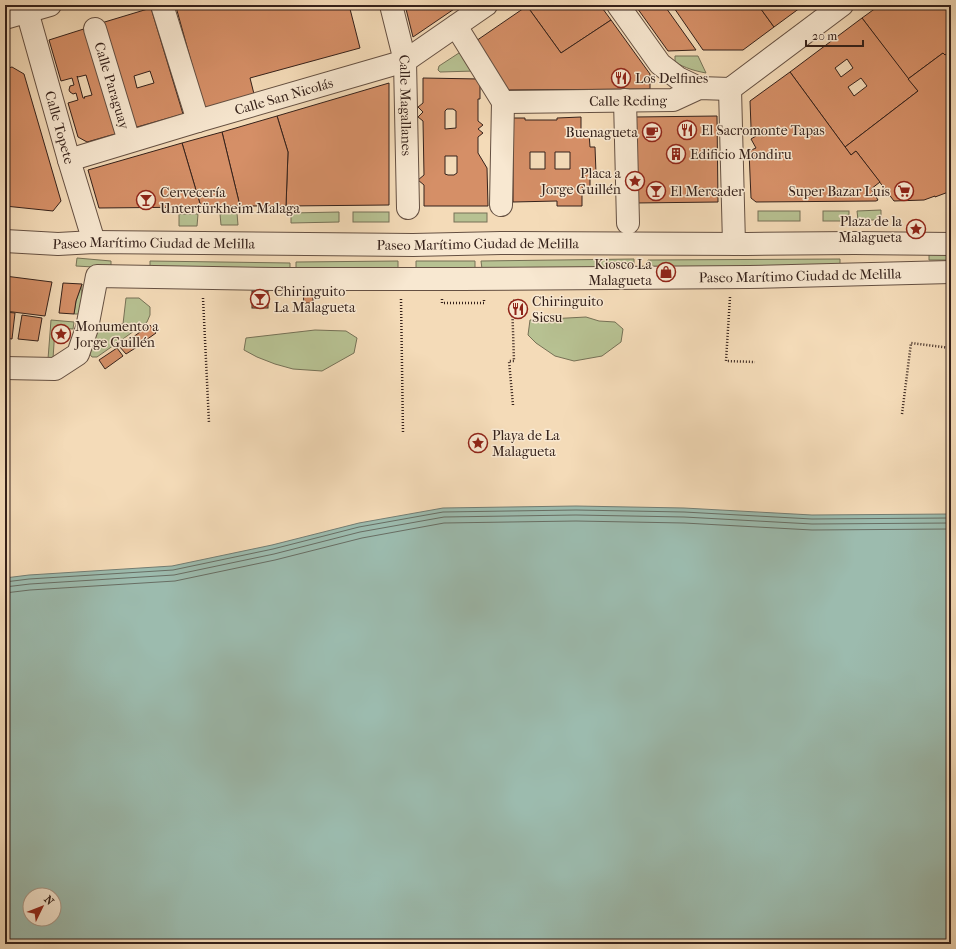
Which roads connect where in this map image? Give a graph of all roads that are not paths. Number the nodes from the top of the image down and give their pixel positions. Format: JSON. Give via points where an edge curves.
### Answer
{"nodes":[{"id":1,"x":50,"y":5,"type":"edge"},
{"id":2,"x":162,"y":5,"type":"edge"},
{"id":3,"x":391,"y":5,"type":"edge"},
{"id":4,"x":486,"y":5,"type":"edge"},
{"id":5,"x":618,"y":5,"type":"edge"},
{"id":6,"x":842,"y":5,"type":"edge"},
{"id":7,"x":27,"y":12,"type":"junction"},
{"id":8,"x":5,"y":18,"type":"edge"},
{"id":9,"x":456,"y":26,"type":"junction"},
{"id":10,"x":95,"y":29,"type":"dead end"},
{"id":11,"x":405,"y":61,"type":"junction"},
{"id":12,"x":699,"y":88,"type":"junction"},
{"id":13,"x":730,"y":89,"type":"junction"},
{"id":14,"x":625,"y":100,"type":"junction"},
{"id":15,"x":503,"y":102,"type":"junction"},
{"id":16,"x":198,"y":121,"type":"junction"},
{"id":17,"x":130,"y":141,"type":"junction"},
{"id":18,"x":69,"y":160,"type":"junction"},
{"id":19,"x":502,"y":205,"type":"dead end"},
{"id":20,"x":408,"y":208,"type":"dead end"},
{"id":21,"x":628,"y":224,"type":"dead end"},
{"id":22,"x":5,"y":241,"type":"edge"},
{"id":23,"x":94,"y":242,"type":"junction"},
{"id":24,"x":734,"y":244,"type":"junction"},
{"id":25,"x":951,"y":244,"type":"edge"},
{"id":26,"x":951,"y":272,"type":"edge"},
{"id":27,"x":5,"y":368,"type":"edge"}],
"edges":[{"from":1,"to":7,"type":"street"},
{"from":2,"to":16,"type":"street"},
{"from":3,"to":11,"type":"street","name":"Calle Magallanes"},
{"from":4,"to":9,"type":"street","name":"Calle San Nicolás"},
{"from":5,"to":12,"type":"street","via":[[660,64],[678,78]]},
{"from":6,"to":13,"type":"street"},
{"from":7,"to":8,"type":"street"},
{"from":7,"to":18,"type":"street","name":"Calle Topete"},
{"from":9,"to":11,"type":"street","name":"Calle San Nicolás"},
{"from":9,"to":15,"type":"street"},
{"from":10,"to":17,"type":"street","name":"Calle Paraguay"},
{"from":11,"to":16,"type":"street","name":"Calle San Nicolás"},
{"from":11,"to":20,"type":"street","name":"Calle Magallanes"},
{"from":12,"to":13,"type":"street","name":"Calle Reding"},
{"from":12,"to":14,"type":"street","name":"Calle Reding","via":[[673,100]]},
{"from":13,"to":24,"type":"street"},
{"from":14,"to":15,"type":"street","name":"Calle Reding"},
{"from":14,"to":21,"type":"street"},
{"from":15,"to":19,"type":"street"},
{"from":16,"to":17,"type":"street","name":"Calle San Nicolás"},
{"from":17,"to":18,"type":"street","name":"Calle San Nicolás"},
{"from":18,"to":23,"type":"street","name":"Calle Topete"},
{"from":22,"to":23,"type":"street","name":"Paseo Marítimo Ciudad de Melilla","via":[[58,244]]},
{"from":23,"to":24,"type":"street","name":"Paseo Marítimo Ciudad de Melilla","via":[[413,245]]},
{"from":24,"to":25,"type":"street","name":"Paseo Marítimo Ciudad de Melilla"},
{"from":26,"to":27,"type":"street","name":"Paseo Marítimo Ciudad de Melilla","via":[[741,277],[439,279],[97,276],[87,328],[78,354],[55,369]]}]}
